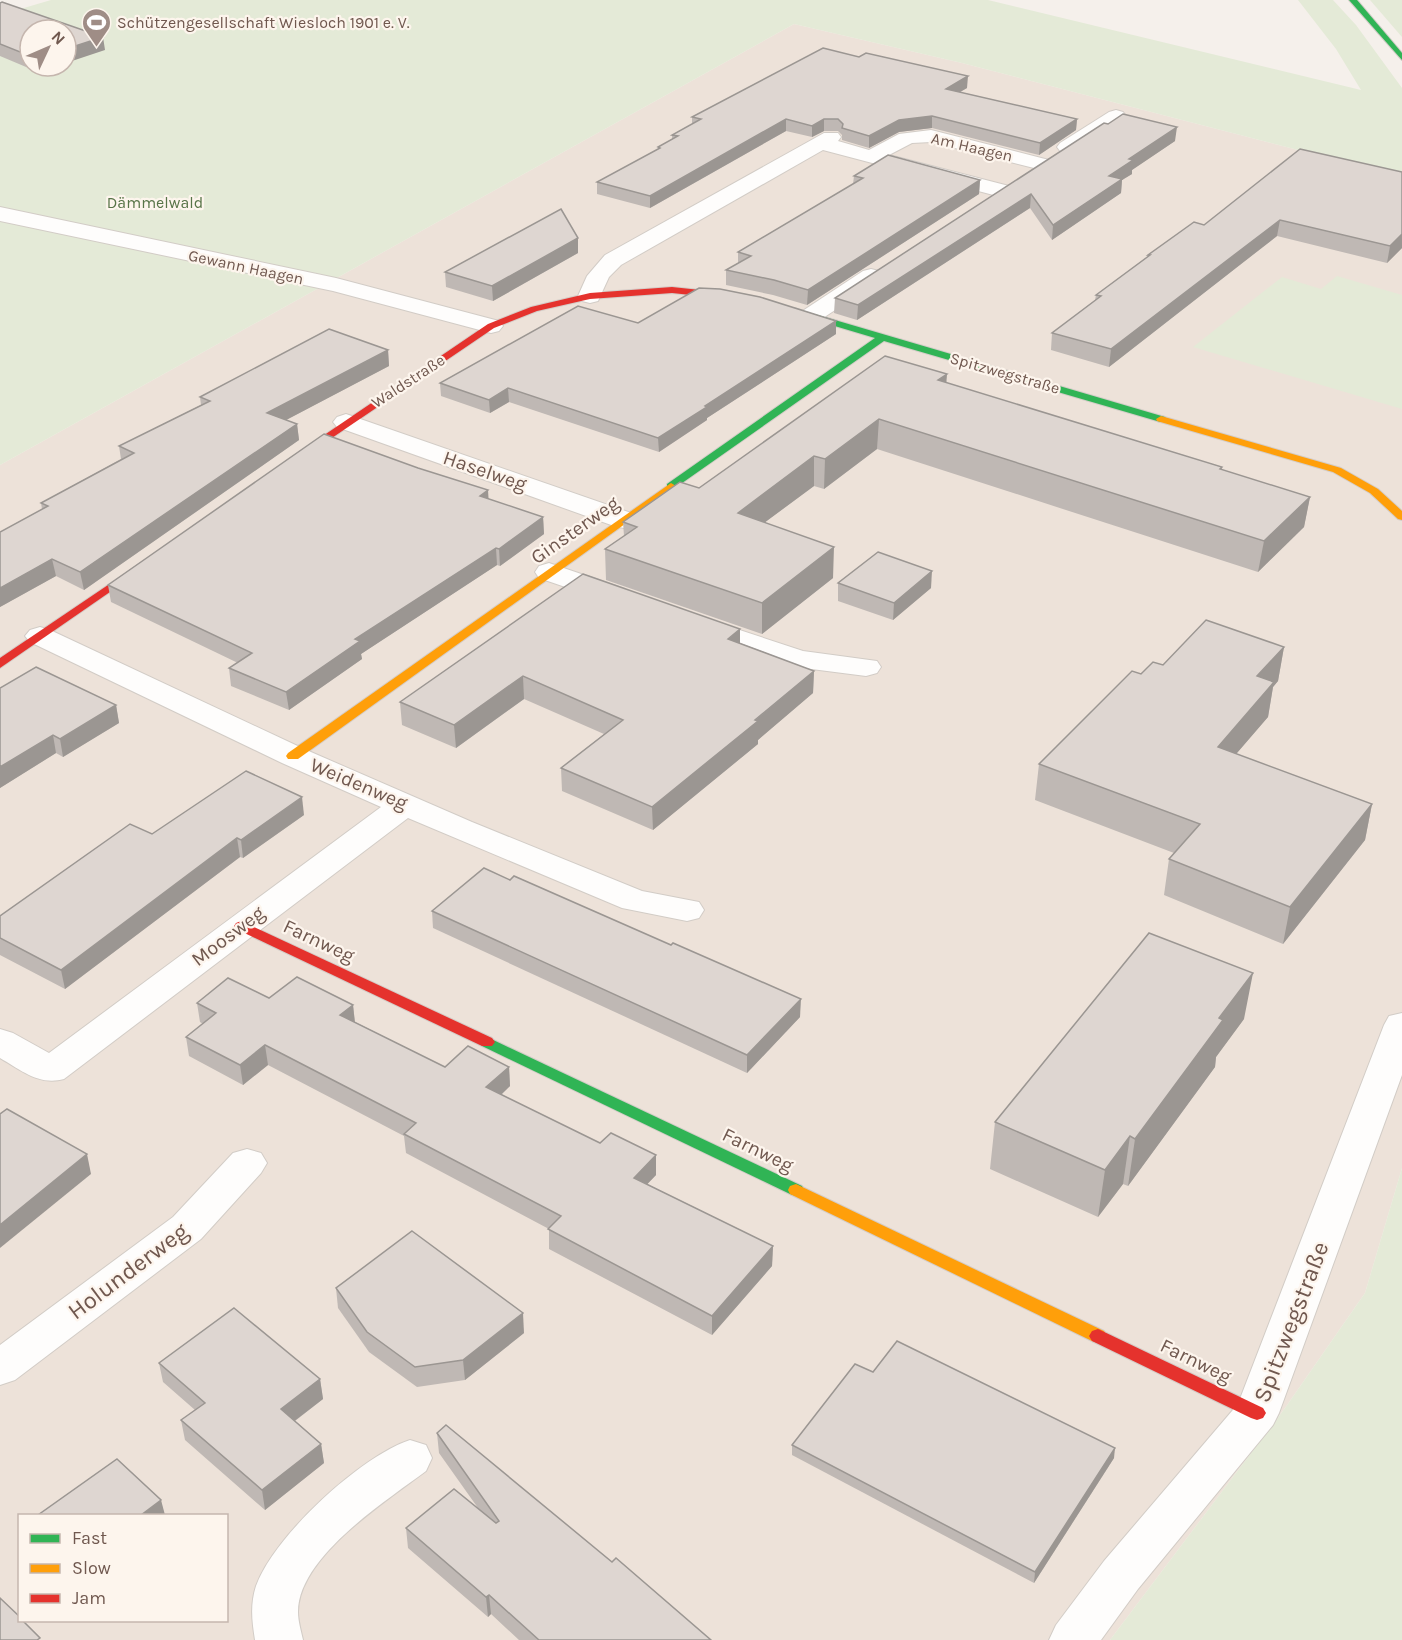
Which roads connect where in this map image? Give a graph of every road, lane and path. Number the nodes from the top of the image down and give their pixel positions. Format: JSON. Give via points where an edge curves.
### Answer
{"nodes":[{"id":1,"x":1353,"y":0,"type":"edge"},
{"id":2,"x":1402,"y":58,"type":"edge"},
{"id":3,"x":1116,"y":116,"type":"edge"},
{"id":4,"x":871,"y":157,"type":"junction"},
{"id":5,"x":1042,"y":164,"type":"junction"},
{"id":6,"x":1001,"y":191,"type":"junction"},
{"id":7,"x":981,"y":204,"type":"edge"},
{"id":8,"x":0,"y":214,"type":"edge"},
{"id":9,"x":891,"y":263,"type":"edge"},
{"id":10,"x":590,"y":296,"type":"junction"},
{"id":11,"x":753,"y":300,"type":"edge"},
{"id":12,"x":783,"y":308,"type":"edge"},
{"id":13,"x":812,"y":315,"type":"junction"},
{"id":14,"x":491,"y":326,"type":"junction"},
{"id":15,"x":881,"y":338,"type":"junction"},
{"id":16,"x":346,"y":422,"type":"junction"},
{"id":17,"x":279,"y":469,"type":"edge"},
{"id":18,"x":1402,"y":516,"type":"edge"},
{"id":19,"x":624,"y":520,"type":"junction"},
{"id":20,"x":155,"y":556,"type":"edge"},
{"id":21,"x":549,"y":572,"type":"junction"},
{"id":22,"x":635,"y":603,"type":"edge"},
{"id":23,"x":668,"y":614,"type":"edge"},
{"id":24,"x":40,"y":636,"type":"junction"},
{"id":25,"x":0,"y":664,"type":"edge"},
{"id":26,"x":866,"y":667,"type":"dead end"},
{"id":27,"x":293,"y":756,"type":"junction"},
{"id":28,"x":406,"y":804,"type":"junction"},
{"id":29,"x":687,"y":910,"type":"dead end"},
{"id":30,"x":241,"y":926,"type":"junction"},
{"id":31,"x":1402,"y":1025,"type":"edge"},
{"id":32,"x":0,"y":1042,"type":"edge"},
{"id":33,"x":247,"y":1163,"type":"dead end"},
{"id":34,"x":0,"y":1368,"type":"edge"},
{"id":35,"x":1257,"y":1413,"type":"junction"},
{"id":36,"x":410,"y":1458,"type":"dead end"},
{"id":37,"x":279,"y":1640,"type":"edge"},
{"id":38,"x":1072,"y":1640,"type":"edge"}],
"edges":[{"from":1,"to":2,"type":"street"},
{"from":3,"to":5,"type":"street","name":"Am Haagen"},
{"from":4,"to":5,"type":"street","name":"Am Haagen","via":[[904,137],[915,135]]},
{"from":4,"to":6,"type":"street"},
{"from":4,"to":10,"type":"street","via":[[826,140],[613,261],[593,281]]},
{"from":5,"to":6,"type":"street","name":"Am Haagen"},
{"from":6,"to":7,"type":"street","name":"Am Haagen"},
{"from":8,"to":14,"type":"street","name":"Gewann Haagen","via":[[336,285]]},
{"from":9,"to":13,"type":"street"},
{"from":10,"to":11,"type":"street","via":[[672,290]]},
{"from":10,"to":14,"type":"street","name":"Waldstraße","via":[[534,309]]},
{"from":12,"to":13,"type":"street","name":"Spitzwegstraße"},
{"from":13,"to":15,"type":"street","name":"Spitzwegstraße"},
{"from":14,"to":16,"type":"street","name":"Waldstraße"},
{"from":15,"to":18,"type":"street","name":"Spitzwegstraße","via":[[1337,470],[1374,491]]},
{"from":15,"to":19,"type":"street","name":"Ginsterweg"},
{"from":16,"to":17,"type":"street","name":"Waldstraße"},
{"from":16,"to":19,"type":"street","name":"Haselweg"},
{"from":19,"to":21,"type":"street","name":"Ginsterweg"},
{"from":20,"to":24,"type":"street"},
{"from":21,"to":22,"type":"street"},
{"from":21,"to":27,"type":"street","name":"Ginsterweg"},
{"from":23,"to":26,"type":"street","via":[[799,660]]},
{"from":24,"to":25,"type":"street"},
{"from":24,"to":27,"type":"street","name":"Weidenweg"},
{"from":27,"to":28,"type":"street","name":"Weidenweg"},
{"from":28,"to":29,"type":"street","name":"Weidenweg","via":[[634,900]]},
{"from":28,"to":30,"type":"street","name":"Moosweg"},
{"from":30,"to":32,"type":"street","name":"Moosweg","via":[[51,1070]]},
{"from":30,"to":35,"type":"street","name":"Farnweg"},
{"from":31,"to":35,"type":"street","name":"Spitzwegstraße"},
{"from":33,"to":34,"type":"street","name":"Holunderweg","via":[[187,1228]]},
{"from":35,"to":38,"type":"street","name":"Spitzwegstraße","via":[[1121,1575]]},
{"from":36,"to":37,"type":"street","via":[[332,1517],[297,1557],[277,1589],[273,1626]]}]}
